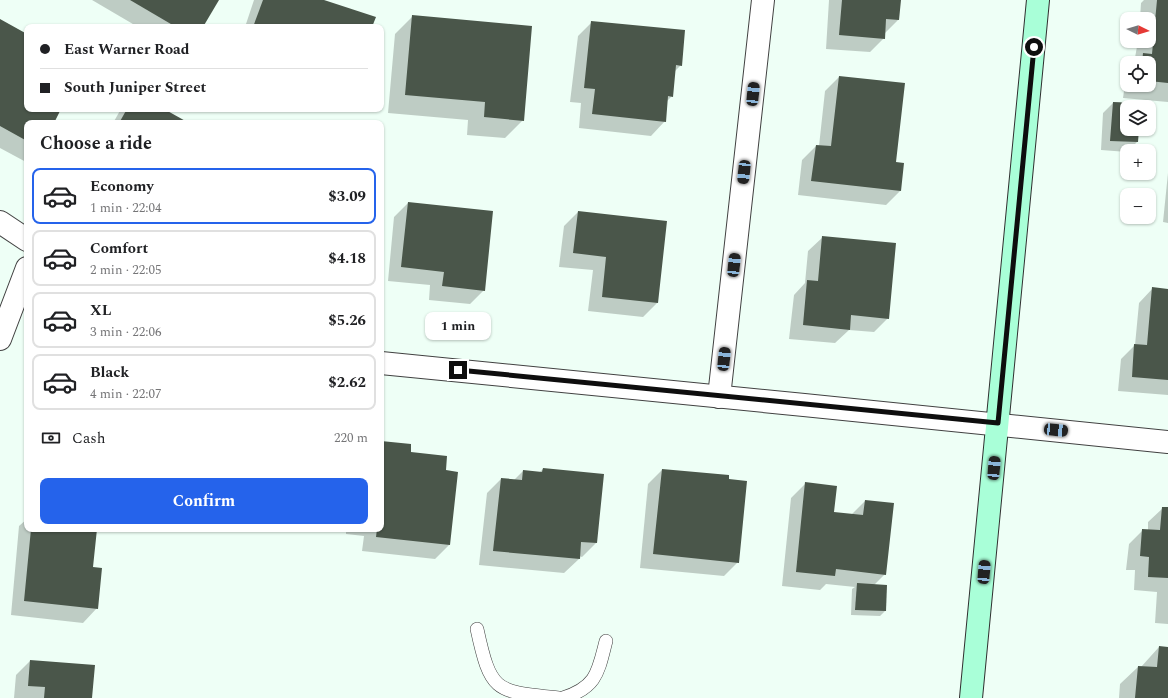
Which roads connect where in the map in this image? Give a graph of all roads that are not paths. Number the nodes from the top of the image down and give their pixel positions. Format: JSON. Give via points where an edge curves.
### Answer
{"nodes":[{"id":1,"x":763,"y":0,"type":"edge"},
{"id":2,"x":1038,"y":0,"type":"edge"},
{"id":3,"x":0,"y":222,"type":"edge"},
{"id":4,"x":24,"y":238,"type":"edge"},
{"id":5,"x":24,"y":276,"type":"edge"},
{"id":6,"x":0,"y":339,"type":"edge"},
{"id":7,"x":384,"y":362,"type":"edge"},
{"id":8,"x":719,"y":397,"type":"junction"},
{"id":9,"x":998,"y":423,"type":"junction"},
{"id":10,"x":1168,"y":442,"type":"edge"},
{"id":11,"x":477,"y":629,"type":"dead end"},
{"id":12,"x":606,"y":641,"type":"dead end"},
{"id":13,"x":559,"y":698,"type":"edge"},
{"id":14,"x":563,"y":698,"type":"edge"},
{"id":15,"x":971,"y":698,"type":"edge"}],
"edges":[{"from":1,"to":8,"type":"street"},
{"from":2,"to":9,"type":"main road"},
{"from":3,"to":4,"type":"street"},
{"from":5,"to":6,"type":"street"},
{"from":7,"to":8,"type":"street"},
{"from":8,"to":9,"type":"street"},
{"from":9,"to":10,"type":"street"},
{"from":9,"to":15,"type":"main road"},
{"from":11,"to":13,"type":"lane","via":[[490,675],[500,688],[515,693]]},
{"from":12,"to":14,"type":"lane","via":[[598,672],[590,685],[578,693]]}]}
